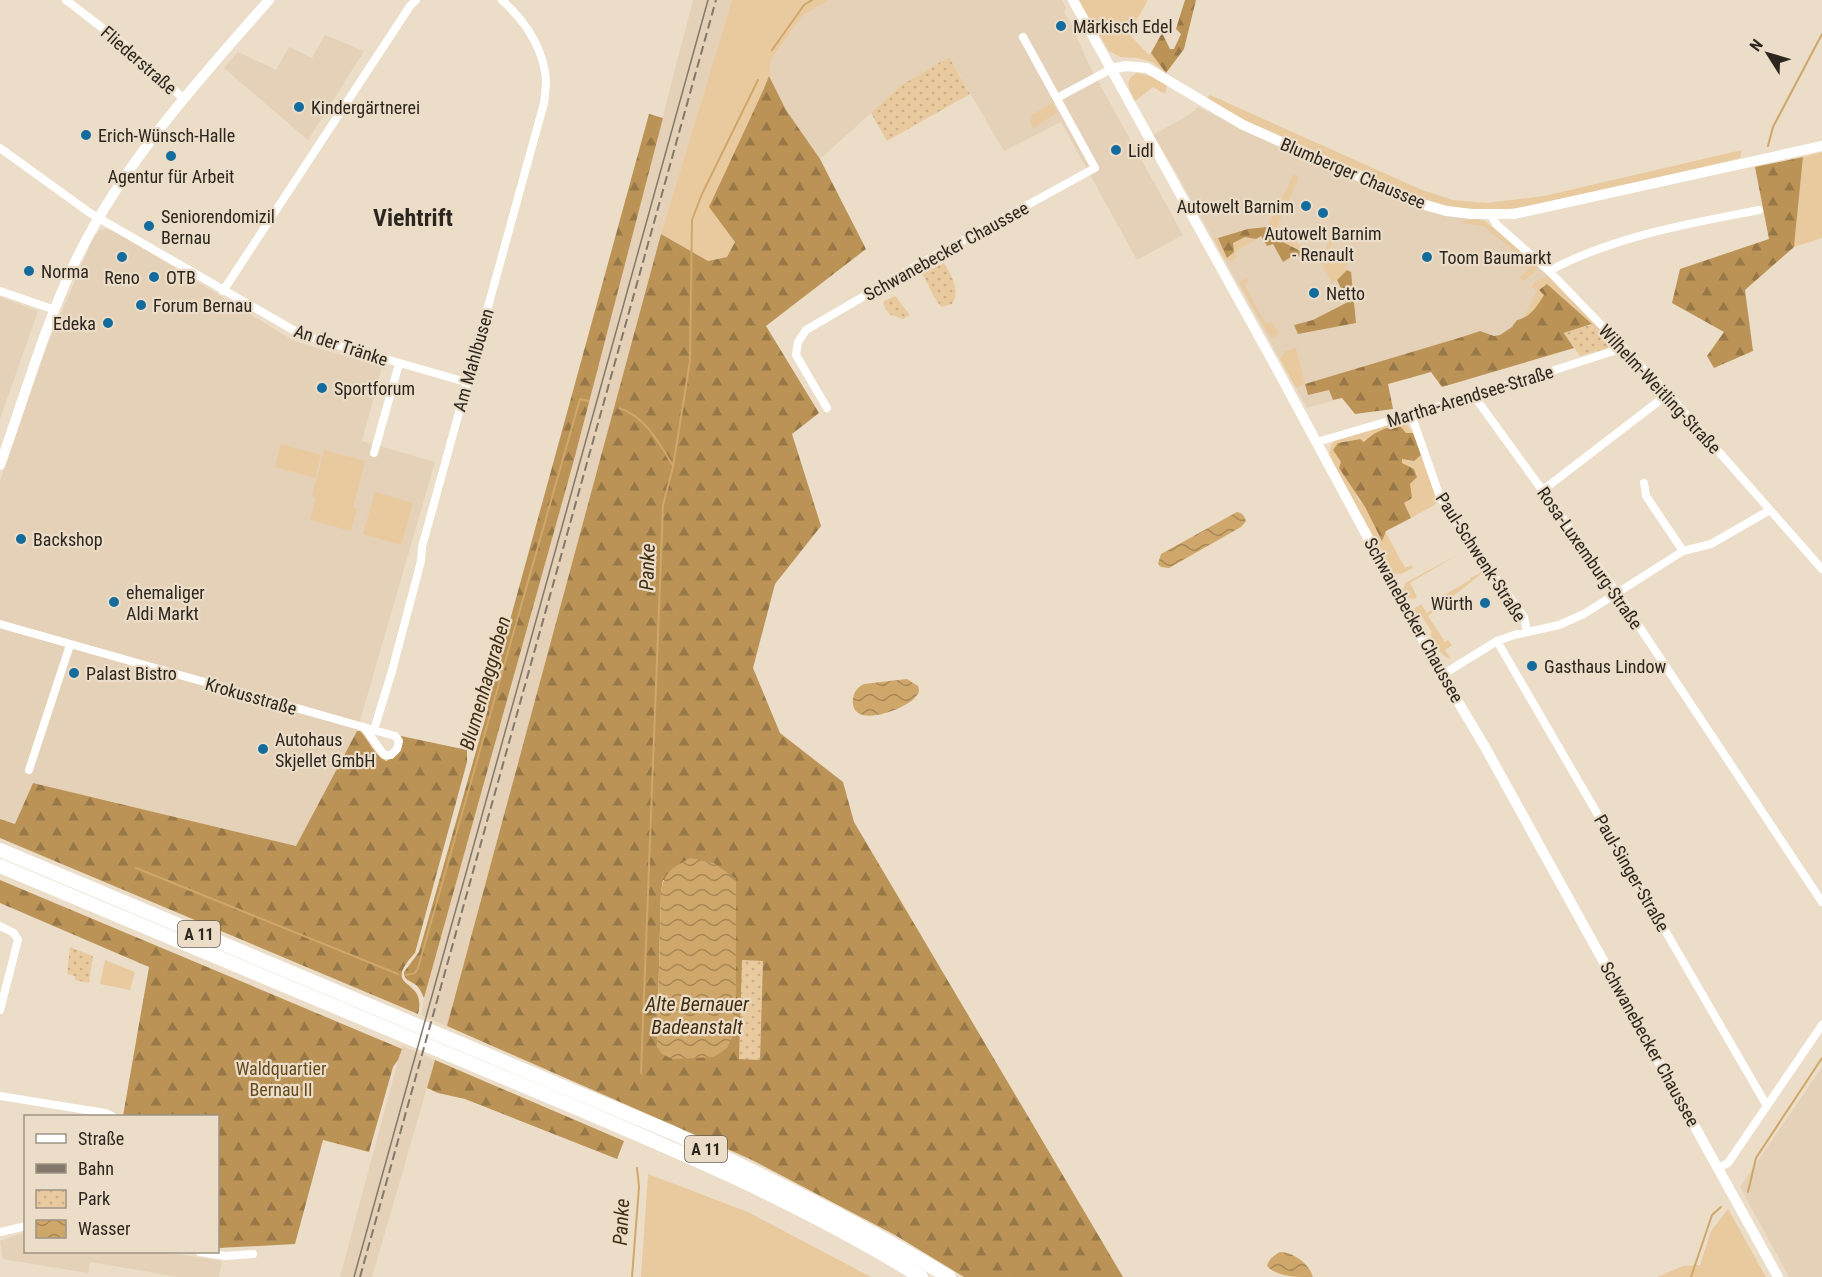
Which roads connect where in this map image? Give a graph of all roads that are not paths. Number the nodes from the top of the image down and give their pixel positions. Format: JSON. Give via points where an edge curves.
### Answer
{"nodes":[{"id":1,"x":66,"y":0,"type":"edge"},
{"id":2,"x":270,"y":0,"type":"edge"},
{"id":3,"x":416,"y":0,"type":"edge"},
{"id":4,"x":502,"y":0,"type":"edge"},
{"id":5,"x":1073,"y":0,"type":"edge"},
{"id":6,"x":1023,"y":37,"type":"dead end"},
{"id":7,"x":1112,"y":69,"type":"junction"},
{"id":8,"x":1057,"y":98,"type":"junction"},
{"id":9,"x":184,"y":99,"type":"junction"},
{"id":10,"x":1822,"y":146,"type":"edge"},
{"id":11,"x":0,"y":148,"type":"edge"},
{"id":12,"x":1759,"y":210,"type":"dead end"},
{"id":13,"x":1491,"y":215,"type":"junction"},
{"id":14,"x":99,"y":219,"type":"junction"},
{"id":15,"x":1550,"y":271,"type":"junction"},
{"id":16,"x":0,"y":291,"type":"edge"},
{"id":17,"x":224,"y":291,"type":"junction"},
{"id":18,"x":55,"y":310,"type":"junction"},
{"id":19,"x":1623,"y":348,"type":"junction"},
{"id":20,"x":399,"y":364,"type":"junction"},
{"id":21,"x":466,"y":382,"type":"junction"},
{"id":22,"x":1668,"y":394,"type":"junction"},
{"id":23,"x":1474,"y":396,"type":"junction"},
{"id":24,"x":827,"y":408,"type":"dead end"},
{"id":25,"x":1411,"y":414,"type":"junction"},
{"id":26,"x":1317,"y":442,"type":"junction"},
{"id":27,"x":374,"y":453,"type":"dead end"},
{"id":28,"x":0,"y":465,"type":"edge"},
{"id":29,"x":1644,"y":483,"type":"dead end"},
{"id":30,"x":1543,"y":490,"type":"junction"},
{"id":31,"x":1770,"y":510,"type":"junction"},
{"id":32,"x":1683,"y":551,"type":"junction"},
{"id":33,"x":1822,"y":569,"type":"edge"},
{"id":34,"x":1617,"y":593,"type":"junction"},
{"id":35,"x":0,"y":624,"type":"edge"},
{"id":36,"x":1527,"y":632,"type":"junction"},
{"id":37,"x":1497,"y":641,"type":"junction"},
{"id":38,"x":70,"y":645,"type":"junction"},
{"id":39,"x":1442,"y":675,"type":"junction"},
{"id":40,"x":364,"y":727,"type":"junction"},
{"id":41,"x":374,"y":730,"type":"junction"},
{"id":42,"x":29,"y":770,"type":"dead end"},
{"id":43,"x":0,"y":850,"type":"edge"},
{"id":44,"x":0,"y":866,"type":"edge"},
{"id":45,"x":1822,"y":902,"type":"edge"},
{"id":46,"x":0,"y":926,"type":"edge"},
{"id":47,"x":0,"y":1010,"type":"edge"},
{"id":48,"x":1822,"y":1025,"type":"edge"},
{"id":49,"x":0,"y":1096,"type":"edge"},
{"id":50,"x":1767,"y":1106,"type":"junction"},
{"id":51,"x":110,"y":1115,"type":"edge"},
{"id":52,"x":1718,"y":1168,"type":"junction"},
{"id":53,"x":24,"y":1226,"type":"edge"},
{"id":54,"x":0,"y":1232,"type":"edge"},
{"id":55,"x":210,"y":1253,"type":"edge"},
{"id":56,"x":253,"y":1254,"type":"dead end"},
{"id":57,"x":921,"y":1277,"type":"edge"},
{"id":58,"x":949,"y":1277,"type":"edge"},
{"id":59,"x":1778,"y":1277,"type":"edge"}],
"edges":[{"from":1,"to":9,"type":"street","name":"Fliederstraße","via":[[122,43]]},
{"from":2,"to":9,"type":"main road"},
{"from":3,"to":17,"type":"street"},
{"from":4,"to":21,"type":"street","name":"Am Mahlbusen","via":[[523,20],[534,39],[546,79],[544,103]]},
{"from":5,"to":7,"type":"main road","name":"Schwanebecker Chaussee"},
{"from":6,"to":8,"type":"street","name":"Schwanebecker Chaussee"},
{"from":7,"to":8,"type":"street"},
{"from":7,"to":13,"type":"main road","name":"Blumberger Chaussee","via":[[1147,68],[1244,125],[1422,204],[1446,211]]},
{"from":7,"to":26,"type":"main road","name":"Schwanebecker Chaussee"},
{"from":8,"to":24,"type":"street","name":"Schwanebecker Chaussee","via":[[1095,168],[806,330],[796,355]]},
{"from":9,"to":14,"type":"main road","via":[[133,165]]},
{"from":10,"to":13,"type":"main road","name":"Blumberger Chaussee","via":[[1514,214]]},
{"from":11,"to":14,"type":"street","name":"An der Tränke"},
{"from":12,"to":15,"type":"street","via":[[1622,240]]},
{"from":13,"to":15,"type":"street","name":"Wilhelm-Weitling-Straße","via":[[1496,224]]},
{"from":14,"to":17,"type":"street","name":"An der Tränke"},
{"from":14,"to":18,"type":"main road"},
{"from":15,"to":19,"type":"street","name":"Wilhelm-Weitling-Straße"},
{"from":16,"to":18,"type":"street"},
{"from":17,"to":20,"type":"street","name":"An der Tränke","via":[[302,335]]},
{"from":18,"to":28,"type":"main road"},
{"from":19,"to":22,"type":"street","name":"Wilhelm-Weitling-Straße"},
{"from":19,"to":23,"type":"street","name":"Martha-Arendsee-Straße"},
{"from":20,"to":21,"type":"street","name":"An der Tränke"},
{"from":20,"to":27,"type":"street"},
{"from":21,"to":41,"type":"street","name":"Am Mahlbusen"},
{"from":22,"to":30,"type":"street"},
{"from":22,"to":31,"type":"street","name":"Wilhelm-Weitling-Straße"},
{"from":23,"to":25,"type":"street","name":"Martha-Arendsee-Straße"},
{"from":23,"to":30,"type":"street","name":"Rosa-Luxemburg-Straße"},
{"from":25,"to":26,"type":"street","name":"Martha-Arendsee-Straße"},
{"from":25,"to":36,"type":"street","name":"Paul-Schwenk-Straße","via":[[1440,497],[1524,617]]},
{"from":26,"to":39,"type":"main road","name":"Schwanebecker Chaussee"},
{"from":29,"to":32,"type":"street","via":[[1646,496]]},
{"from":30,"to":34,"type":"street","name":"Rosa-Luxemburg-Straße"},
{"from":31,"to":32,"type":"street","via":[[1711,544]]},
{"from":31,"to":33,"type":"street","name":"Wilhelm-Weitling-Straße"},
{"from":32,"to":34,"type":"street"},
{"from":34,"to":36,"type":"street","via":[[1570,621]]},
{"from":34,"to":45,"type":"street","name":"Rosa-Luxemburg-Straße"},
{"from":35,"to":38,"type":"street","name":"Krokusstraße"},
{"from":36,"to":37,"type":"street"},
{"from":37,"to":39,"type":"street"},
{"from":37,"to":50,"type":"street","name":"Paul-Singer-Straße"},
{"from":38,"to":40,"type":"street","name":"Krokusstraße"},
{"from":38,"to":42,"type":"street"},
{"from":39,"to":52,"type":"main road","name":"Schwanebecker Chaussee"},
{"from":40,"to":41,"type":"street","name":"Krokusstraße"},
{"from":40,"to":41,"type":"street","name":"Krokusstraße","via":[[384,755],[392,755],[399,741]]},
{"from":43,"to":58,"type":"highway","number":"A 11","via":[[652,1124],[746,1167],[891,1242]]},
{"from":44,"to":57,"type":"highway","number":"A 11","via":[[703,1164],[797,1209]]},
{"from":46,"to":47,"type":"street","via":[[14,933],[18,940]]},
{"from":48,"to":50,"type":"street"},
{"from":49,"to":51,"type":"street"},
{"from":50,"to":52,"type":"street","via":[[1728,1163]]},
{"from":52,"to":59,"type":"main road","name":"Schwanebecker Chaussee"},
{"from":53,"to":54,"type":"street"},
{"from":55,"to":56,"type":"street"}]}
